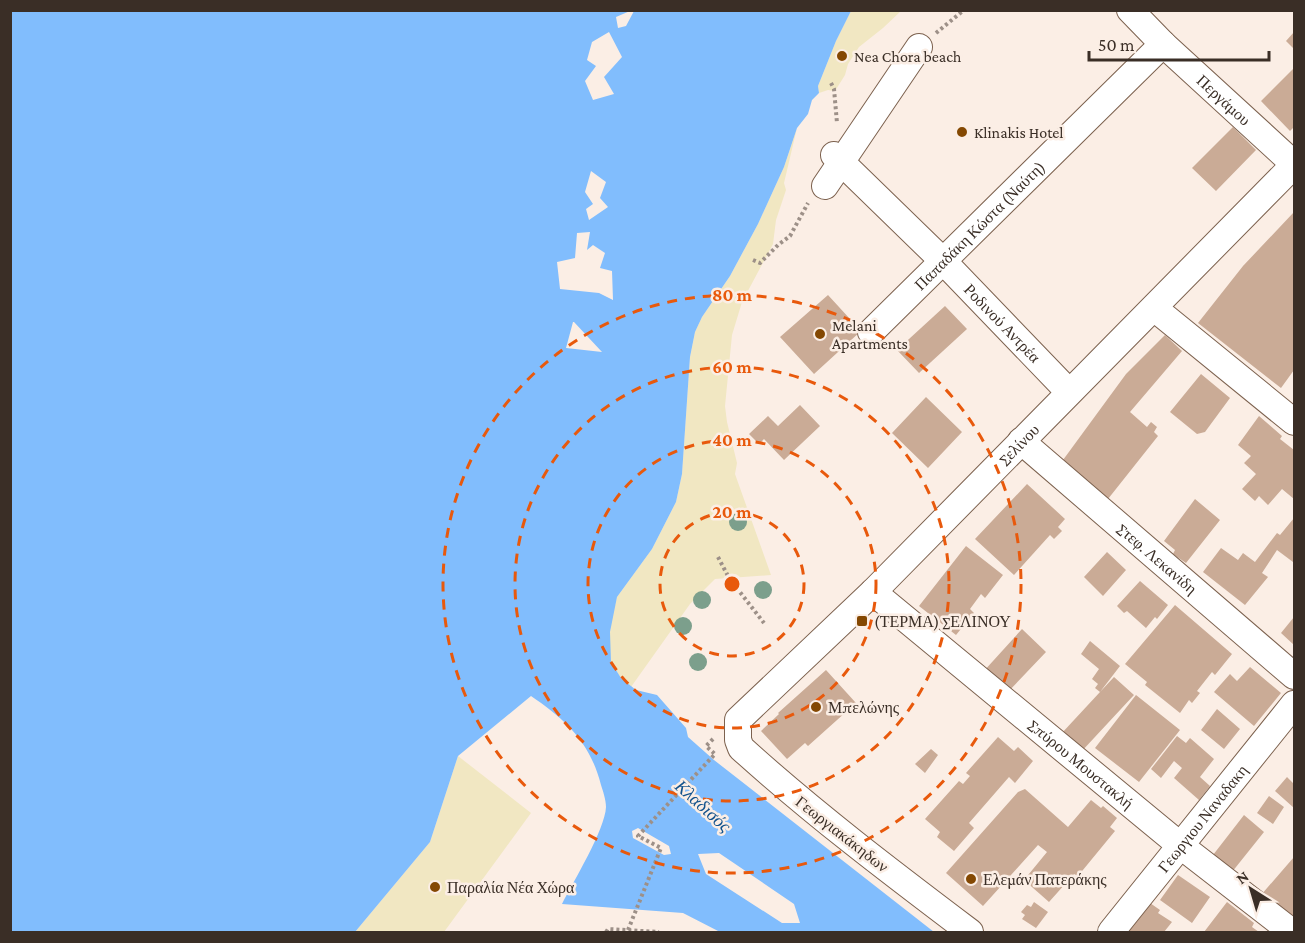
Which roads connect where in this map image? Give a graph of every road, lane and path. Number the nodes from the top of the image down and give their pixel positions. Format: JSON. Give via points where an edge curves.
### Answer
{"nodes":[{"id":1,"x":964,"y":10,"type":"edge"},
{"id":2,"x":1130,"y":10,"type":"edge"},
{"id":3,"x":1163,"y":44,"type":"junction"},
{"id":4,"x":919,"y":47,"type":"joint"},
{"id":5,"x":831,"y":83,"type":"dead end"},
{"id":6,"x":837,"y":124,"type":"dead end"},
{"id":7,"x":838,"y":158,"type":"junction"},
{"id":8,"x":1292,"y":172,"type":"edge"},
{"id":9,"x":825,"y":186,"type":"dead end"},
{"id":10,"x":790,"y":236,"type":"dead end"},
{"id":11,"x":753,"y":260,"type":"dead end"},
{"id":12,"x":943,"y":261,"type":"junction"},
{"id":13,"x":1154,"y":308,"type":"junction"},
{"id":14,"x":871,"y":332,"type":"dead end"},
{"id":15,"x":1069,"y":392,"type":"junction"},
{"id":16,"x":1294,"y":422,"type":"edge"},
{"id":17,"x":1021,"y":441,"type":"junction"},
{"id":18,"x":718,"y":557,"type":"dead end"},
{"id":19,"x":873,"y":592,"type":"junction"},
{"id":20,"x":764,"y":623,"type":"dead end"},
{"id":21,"x":1294,"y":676,"type":"edge"},
{"id":22,"x":1294,"y":704,"type":"edge"},
{"id":23,"x":738,"y":720,"type":"joint"},
{"id":24,"x":715,"y":737,"type":"dead end"},
{"id":25,"x":1181,"y":846,"type":"junction"},
{"id":26,"x":628,"y":930,"type":"junction"},
{"id":27,"x":606,"y":933,"type":"edge"},
{"id":28,"x":659,"y":933,"type":"edge"},
{"id":29,"x":970,"y":933,"type":"edge"},
{"id":30,"x":1111,"y":933,"type":"edge"},
{"id":31,"x":1292,"y":933,"type":"edge"}],
"edges":[{"from":1,"to":4,"type":"path"},
{"from":2,"to":3,"type":"street","name":"Περγάμου"},
{"from":3,"to":8,"type":"street","name":"Περγάμου"},
{"from":3,"to":12,"type":"street","name":"Παπαδάκη Κώστα (Ναύτη)"},
{"from":4,"to":7,"type":"street"},
{"from":5,"to":6,"type":"path"},
{"from":7,"to":9,"type":"street"},
{"from":7,"to":12,"type":"street","name":"Ροδινού Αντρέα"},
{"from":8,"to":13,"type":"street","name":"Σελίνου"},
{"from":10,"to":11,"type":"path","via":[[760,263]]},
{"from":12,"to":14,"type":"street","name":"Παπαδάκη Κώστα (Ναύτη)"},
{"from":12,"to":15,"type":"street","name":"Ροδινού Αντρέα"},
{"from":13,"to":15,"type":"street","name":"Σελίνου"},
{"from":13,"to":16,"type":"street"},
{"from":15,"to":17,"type":"street","name":"Σελίνου"},
{"from":17,"to":19,"type":"street","name":"Σελίνου"},
{"from":17,"to":21,"type":"street","name":"Στεφ. Λεκανίδη"},
{"from":18,"to":20,"type":"path"},
{"from":19,"to":23,"type":"street","name":"Σελίνου"},
{"from":19,"to":25,"type":"street","name":"Σπύρου Μουστακλή"},
{"from":22,"to":25,"type":"street","name":"Γεωργιου Ναναδακη"},
{"from":23,"to":29,"type":"street","name":"Γεωργιακάκηδων","via":[[741,747],[824,819]]},
{"from":24,"to":26,"type":"path","via":[[706,746],[715,754],[638,836],[661,848]]},
{"from":25,"to":30,"type":"street","name":"Γεωργιου Ναναδακη"},
{"from":25,"to":31,"type":"street","name":"Σπύρου Μουστακλή"},
{"from":26,"to":27,"type":"path","via":[[608,929]]},
{"from":26,"to":28,"type":"path"}]}
